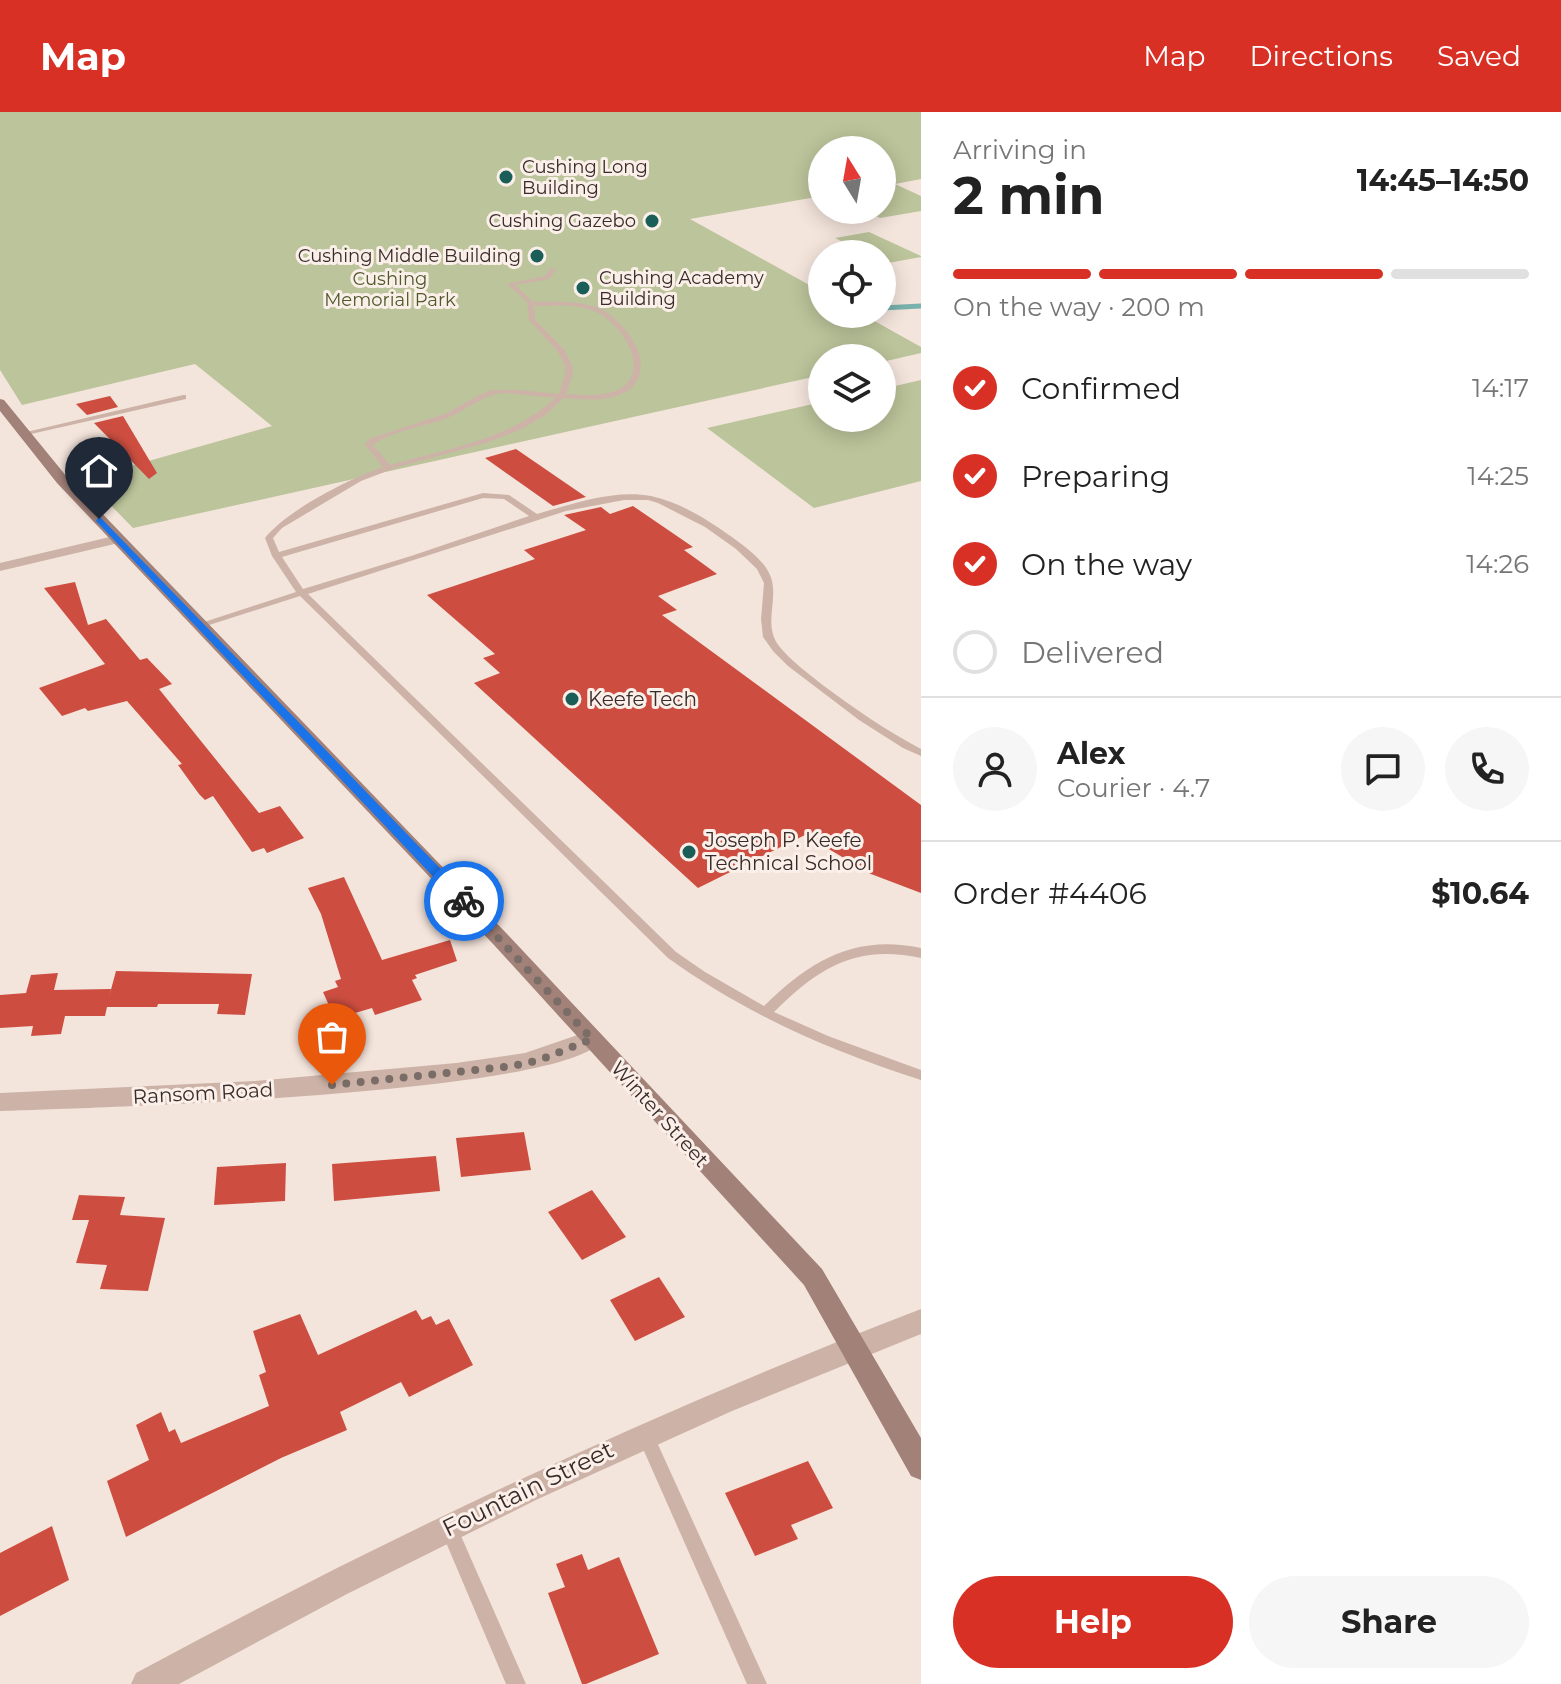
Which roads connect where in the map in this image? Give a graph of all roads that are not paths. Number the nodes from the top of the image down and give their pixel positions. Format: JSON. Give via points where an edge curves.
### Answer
{"nodes":[{"id":1,"x":553,"y":269,"type":"dead end"},
{"id":2,"x":533,"y":304,"type":"junction"},
{"id":3,"x":562,"y":395,"type":"junction"},
{"id":4,"x":183,"y":397,"type":"dead end"},
{"id":5,"x":0,"y":403,"type":"edge"},
{"id":6,"x":22,"y":434,"type":"junction"},
{"id":7,"x":388,"y":467,"type":"junction"},
{"id":8,"x":538,"y":518,"type":"junction"},
{"id":9,"x":118,"y":539,"type":"junction"},
{"id":10,"x":276,"y":556,"type":"junction"},
{"id":11,"x":0,"y":567,"type":"edge"},
{"id":12,"x":300,"y":591,"type":"junction"},
{"id":13,"x":200,"y":625,"type":"junction"},
{"id":14,"x":921,"y":753,"type":"edge"},
{"id":15,"x":921,"y":953,"type":"edge"},
{"id":16,"x":765,"y":1013,"type":"junction"},
{"id":17,"x":592,"y":1039,"type":"junction"},
{"id":18,"x":921,"y":1075,"type":"edge"},
{"id":19,"x":0,"y":1102,"type":"edge"},
{"id":20,"x":921,"y":1321,"type":"edge"},
{"id":21,"x":852,"y":1347,"type":"junction"},
{"id":22,"x":644,"y":1433,"type":"junction"},
{"id":23,"x":921,"y":1466,"type":"edge"},
{"id":24,"x":448,"y":1526,"type":"junction"},
{"id":25,"x":147,"y":1684,"type":"edge"},
{"id":26,"x":516,"y":1684,"type":"edge"},
{"id":27,"x":757,"y":1684,"type":"edge"}],
"edges":[{"from":1,"to":2,"type":"lane","via":[[547,278],[510,284]]},
{"from":2,"to":3,"type":"lane","via":[[532,320],[568,365]]},
{"from":2,"to":3,"type":"lane","via":[[595,309],[625,333],[635,349],[636,375],[628,388],[603,396]]},
{"from":3,"to":7,"type":"lane","via":[[520,427]]},
{"from":3,"to":7,"type":"lane","via":[[493,391],[440,418],[381,436],[369,445]]},
{"from":4,"to":6,"type":"lane"},
{"from":5,"to":6,"type":"main road","name":"Winter Street"},
{"from":6,"to":9,"type":"main road","name":"Winter Street"},
{"from":7,"to":10,"type":"lane","via":[[279,526],[269,538]]},
{"from":8,"to":10,"type":"lane","via":[[506,497],[483,495]]},
{"from":8,"to":12,"type":"lane"},
{"from":8,"to":14,"type":"lane","via":[[627,497],[661,501],[681,510],[744,552],[765,573],[766,632],[781,656]]},
{"from":9,"to":11,"type":"street"},
{"from":9,"to":13,"type":"main road","name":"Winter Street"},
{"from":10,"to":12,"type":"lane"},
{"from":12,"to":13,"type":"lane"},
{"from":12,"to":16,"type":"lane","via":[[648,935],[694,972]]},
{"from":13,"to":17,"type":"main road","name":"Winter Street"},
{"from":15,"to":16,"type":"lane","via":[[878,949],[828,961],[805,974]]},
{"from":16,"to":18,"type":"lane","via":[[814,1037]]},
{"from":17,"to":19,"type":"street","name":"Ransom Road","via":[[527,1063],[375,1081]]},
{"from":17,"to":21,"type":"main road","name":"Winter Street","via":[[813,1277]]},
{"from":20,"to":21,"type":"street","name":"Fountain Street"},
{"from":21,"to":22,"type":"street","name":"Fountain Street"},
{"from":21,"to":23,"type":"main road","name":"Winter Street"},
{"from":22,"to":24,"type":"street","name":"Fountain Street"},
{"from":22,"to":27,"type":"lane"},
{"from":24,"to":25,"type":"street","name":"Fountain Street"},
{"from":24,"to":26,"type":"lane"}]}
